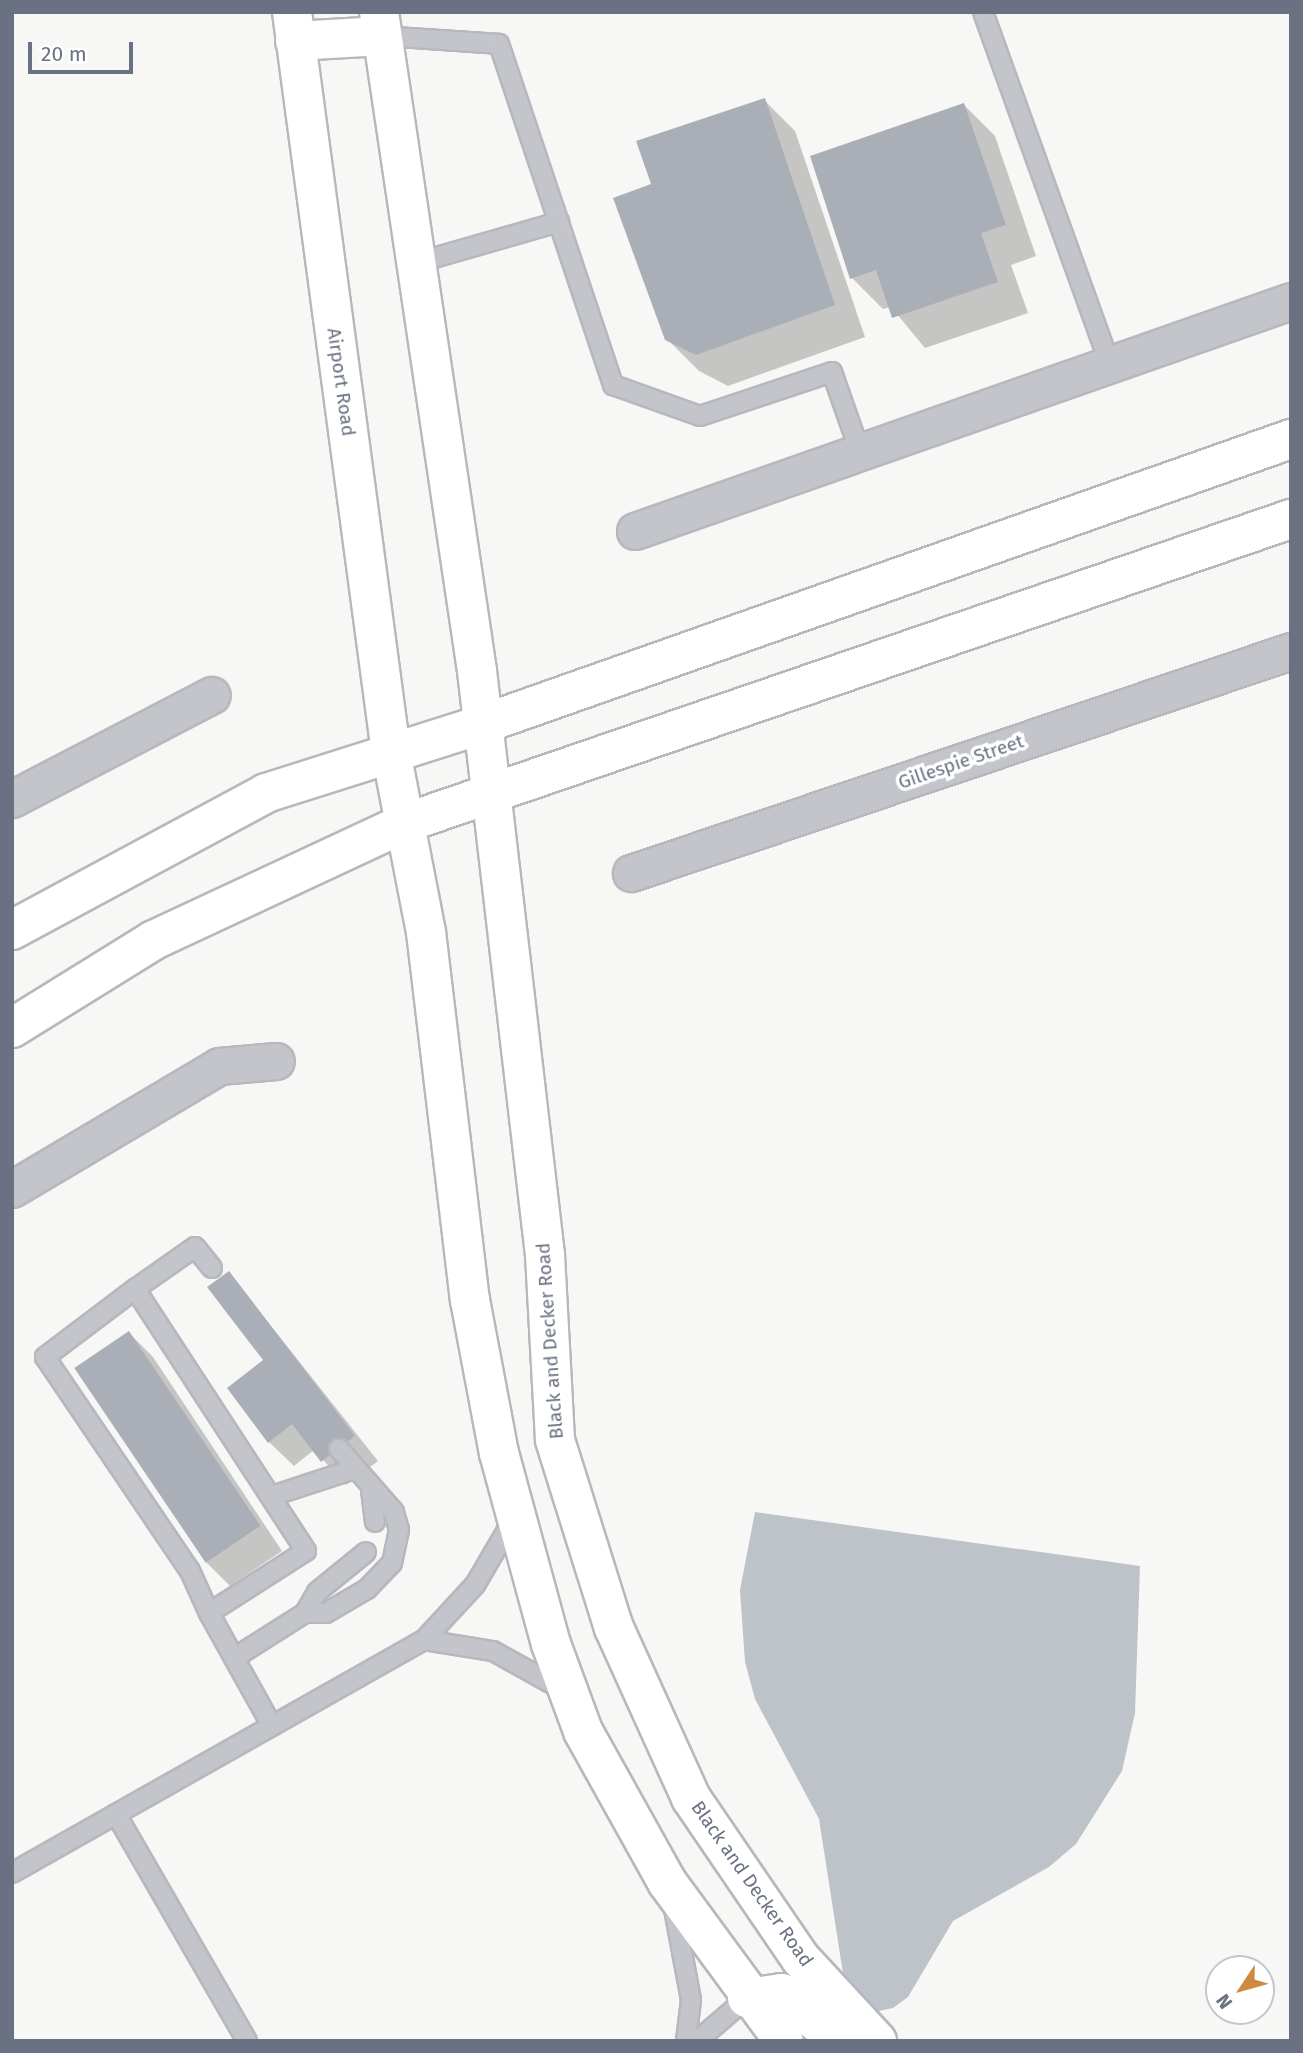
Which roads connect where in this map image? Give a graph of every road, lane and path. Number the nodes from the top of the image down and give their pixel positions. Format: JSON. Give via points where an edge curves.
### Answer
{"nodes":[{"id":1,"x":983,"y":12,"type":"edge"},
{"id":2,"x":380,"y":24,"type":"edge"},
{"id":3,"x":293,"y":26,"type":"edge"},
{"id":4,"x":559,"y":222,"type":"junction"},
{"id":5,"x":416,"y":263,"type":"junction"},
{"id":6,"x":1291,"y":302,"type":"edge"},
{"id":7,"x":1110,"y":365,"type":"junction"},
{"id":8,"x":1291,"y":439,"type":"edge"},
{"id":9,"x":860,"y":452,"type":"junction"},
{"id":10,"x":1291,"y":519,"type":"edge"},
{"id":11,"x":635,"y":531,"type":"dead end"},
{"id":12,"x":1291,"y":651,"type":"edge"},
{"id":13,"x":212,"y":695,"type":"dead end"},
{"id":14,"x":483,"y":724,"type":"junction"},
{"id":15,"x":391,"y":752,"type":"junction"},
{"id":16,"x":491,"y":794,"type":"junction"},
{"id":17,"x":12,"y":799,"type":"edge"},
{"id":18,"x":405,"y":823,"type":"junction"},
{"id":19,"x":631,"y":873,"type":"dead end"},
{"id":20,"x":12,"y":930,"type":"edge"},
{"id":21,"x":12,"y":1028,"type":"edge"},
{"id":22,"x":276,"y":1061,"type":"dead end"},
{"id":23,"x":12,"y":1189,"type":"edge"},
{"id":24,"x":212,"y":1268,"type":"dead end"},
{"id":25,"x":135,"y":1289,"type":"junction"},
{"id":26,"x":339,"y":1449,"type":"dead end"},
{"id":27,"x":354,"y":1469,"type":"junction"},
{"id":28,"x":371,"y":1490,"type":"junction"},
{"id":29,"x":275,"y":1495,"type":"junction"},
{"id":30,"x":516,"y":1516,"type":"junction"},
{"id":31,"x":375,"y":1522,"type":"dead end"},
{"id":32,"x":366,"y":1552,"type":"dead end"},
{"id":33,"x":209,"y":1613,"type":"junction"},
{"id":34,"x":305,"y":1613,"type":"junction"},
{"id":35,"x":424,"y":1640,"type":"junction"},
{"id":36,"x":234,"y":1658,"type":"junction"},
{"id":37,"x":569,"y":1693,"type":"junction"},
{"id":38,"x":272,"y":1726,"type":"junction"},
{"id":39,"x":116,"y":1814,"type":"junction"},
{"id":40,"x":12,"y":1873,"type":"edge"},
{"id":41,"x":667,"y":1882,"type":"junction"},
{"id":42,"x":747,"y":1998,"type":"junction"},
{"id":43,"x":247,"y":2041,"type":"edge"},
{"id":44,"x":686,"y":2041,"type":"edge"},
{"id":45,"x":697,"y":2041,"type":"edge"},
{"id":46,"x":784,"y":2041,"type":"edge"},
{"id":47,"x":839,"y":2041,"type":"edge"},
{"id":48,"x":877,"y":2041,"type":"edge"}],
"edges":[{"from":1,"to":7,"type":"lane"},
{"from":2,"to":3,"type":"main road"},
{"from":2,"to":4,"type":"lane","via":[[499,44]]},
{"from":2,"to":5,"type":"main road"},
{"from":3,"to":15,"type":"main road","name":"Airport Road"},
{"from":4,"to":5,"type":"lane"},
{"from":4,"to":9,"type":"lane","via":[[613,385],[700,416],[832,372]]},
{"from":5,"to":14,"type":"main road"},
{"from":6,"to":7,"type":"street"},
{"from":7,"to":9,"type":"street"},
{"from":8,"to":14,"type":"main road"},
{"from":9,"to":11,"type":"street"},
{"from":10,"to":16,"type":"main road"},
{"from":12,"to":19,"type":"street","name":"Gillespie Street"},
{"from":13,"to":17,"type":"street"},
{"from":14,"to":15,"type":"main road"},
{"from":14,"to":16,"type":"main road","name":"Black and Decker Road"},
{"from":15,"to":18,"type":"main road"},
{"from":15,"to":20,"type":"main road","via":[[266,793]]},
{"from":16,"to":18,"type":"main road"},
{"from":16,"to":48,"type":"main road","name":"Black and Decker Road","via":[[545,1255],[555,1440],[614,1628],[691,1798],[801,1959]]},
{"from":18,"to":21,"type":"main road","via":[[154,940]]},
{"from":18,"to":30,"type":"main road","via":[[426,932],[470,1300]]},
{"from":22,"to":23,"type":"street","via":[[219,1066],[121,1119]]},
{"from":24,"to":25,"type":"lane","via":[[195,1247]]},
{"from":25,"to":29,"type":"lane"},
{"from":25,"to":33,"type":"lane","via":[[45,1357],[190,1571]]},
{"from":26,"to":27,"type":"lane"},
{"from":27,"to":28,"type":"lane"},
{"from":27,"to":29,"type":"lane"},
{"from":28,"to":31,"type":"lane"},
{"from":28,"to":34,"type":"lane","via":[[396,1521],[392,1563],[367,1589],[326,1613]]},
{"from":29,"to":33,"type":"lane","via":[[306,1551]]},
{"from":30,"to":35,"type":"lane","via":[[475,1586]]},
{"from":30,"to":37,"type":"main road"},
{"from":32,"to":34,"type":"lane","via":[[317,1592]]},
{"from":33,"to":36,"type":"lane"},
{"from":34,"to":36,"type":"lane"},
{"from":35,"to":37,"type":"lane","via":[[493,1651]]},
{"from":35,"to":38,"type":"lane"},
{"from":36,"to":38,"type":"lane"},
{"from":37,"to":41,"type":"main road","via":[[618,1800]]},
{"from":38,"to":39,"type":"lane"},
{"from":39,"to":40,"type":"lane"},
{"from":39,"to":43,"type":"lane"},
{"from":41,"to":42,"type":"main road"},
{"from":41,"to":44,"type":"lane","via":[[686,1959]]},
{"from":42,"to":45,"type":"lane"},
{"from":42,"to":46,"type":"main road"},
{"from":42,"to":47,"type":"main road","via":[[782,1993]]}]}
